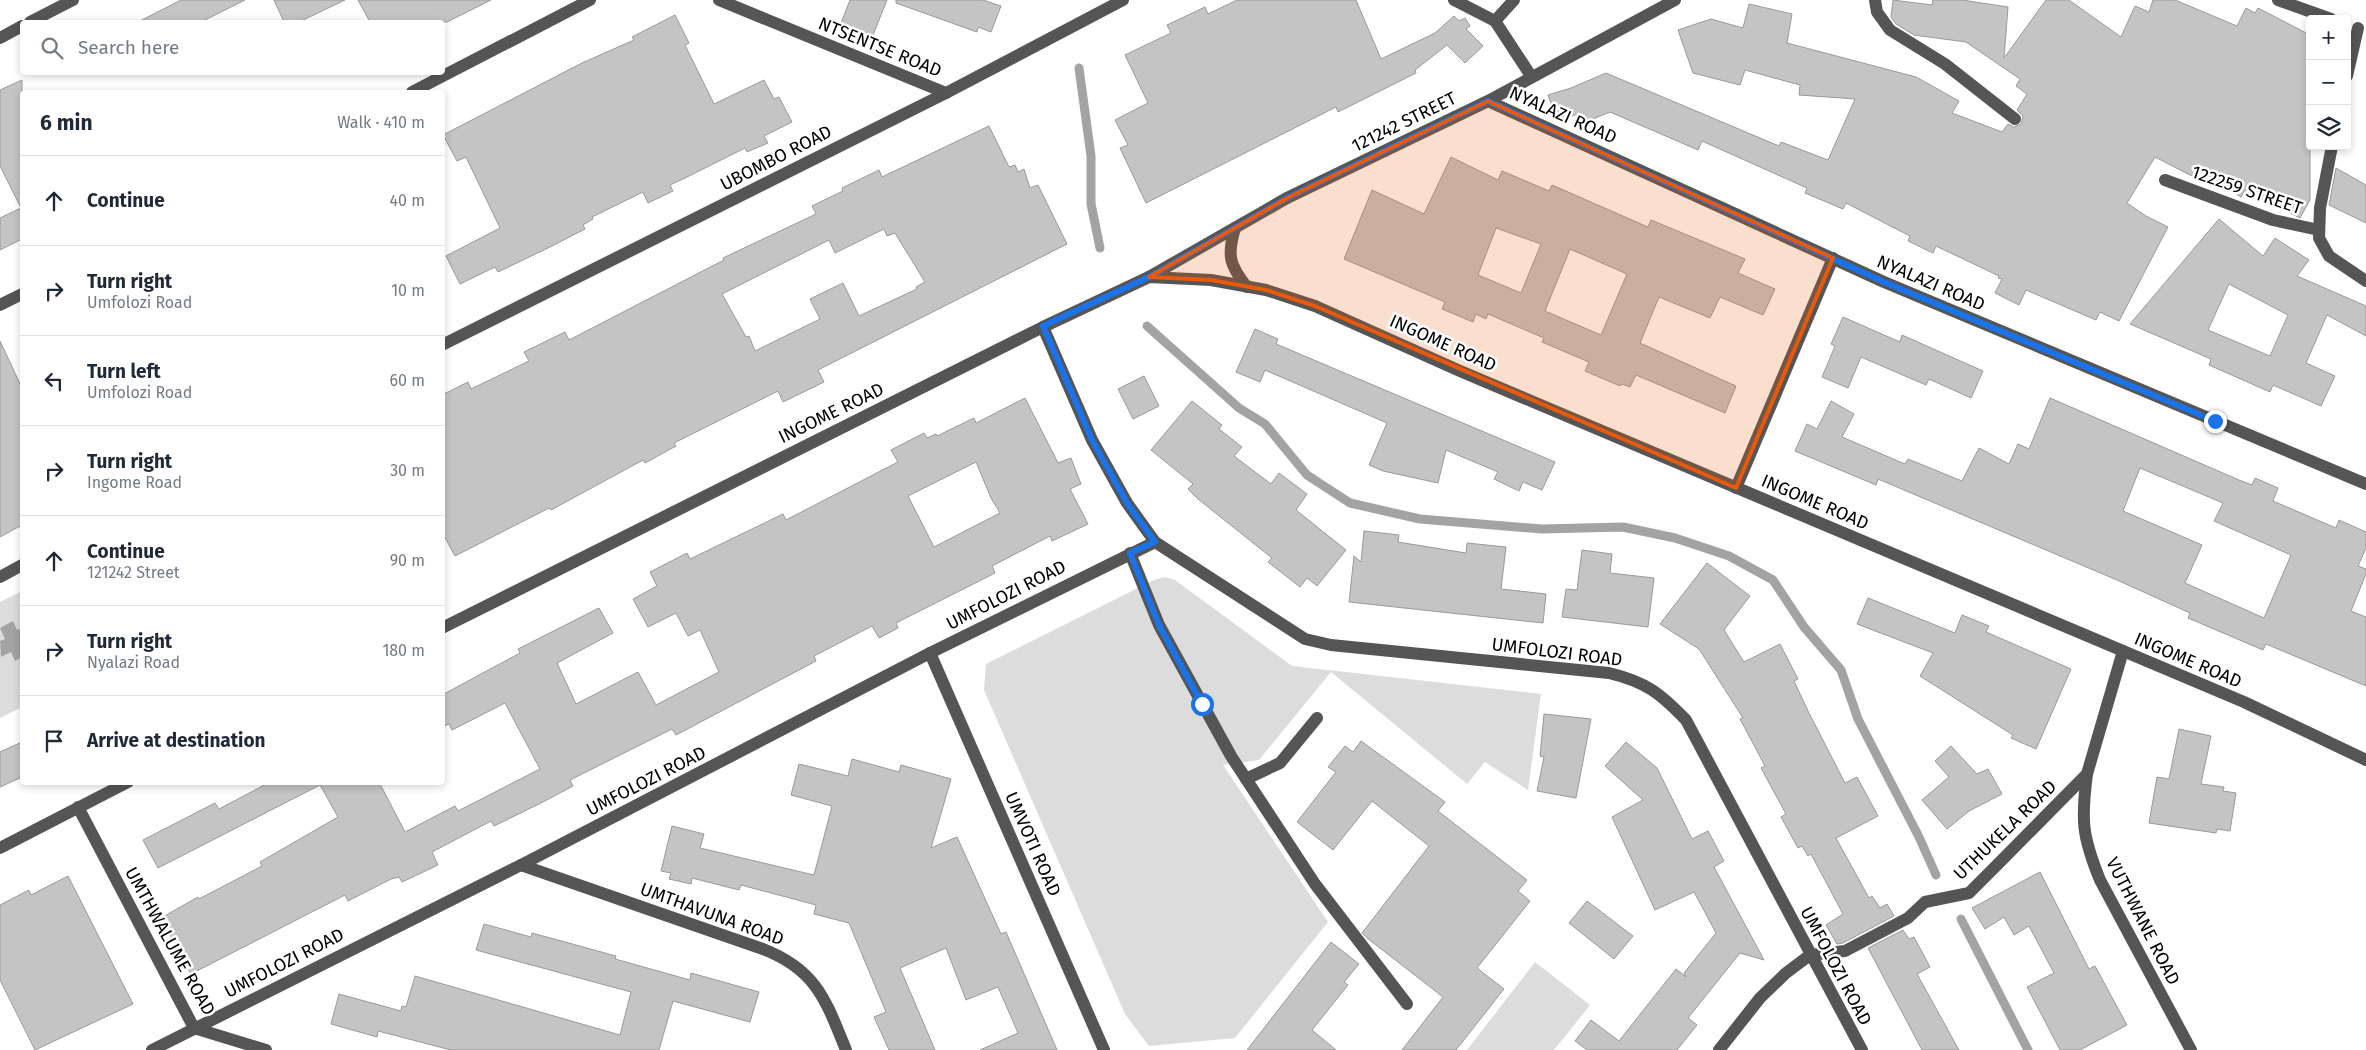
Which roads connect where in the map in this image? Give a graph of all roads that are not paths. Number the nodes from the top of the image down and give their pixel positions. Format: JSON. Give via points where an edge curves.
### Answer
{"nodes":[{"id":1,"x":73,"y":0,"type":"edge"},
{"id":2,"x":590,"y":0,"type":"edge"},
{"id":3,"x":719,"y":0,"type":"edge"},
{"id":4,"x":1123,"y":0,"type":"edge"},
{"id":5,"x":1454,"y":0,"type":"edge"},
{"id":6,"x":1514,"y":0,"type":"edge"},
{"id":7,"x":1675,"y":0,"type":"edge"},
{"id":8,"x":1875,"y":0,"type":"edge"},
{"id":9,"x":2278,"y":0,"type":"edge"},
{"id":10,"x":2320,"y":15,"type":"edge"},
{"id":11,"x":34,"y":20,"type":"edge"},
{"id":12,"x":1495,"y":21,"type":"junction"},
{"id":13,"x":20,"y":27,"type":"edge"},
{"id":14,"x":2357,"y":28,"type":"edge"},
{"id":15,"x":0,"y":38,"type":"edge"},
{"id":16,"x":2350,"y":60,"type":"edge"},
{"id":17,"x":445,"y":75,"type":"edge"},
{"id":18,"x":445,"y":75,"type":"edge"},
{"id":19,"x":1531,"y":76,"type":"junction"},
{"id":20,"x":416,"y":90,"type":"edge"},
{"id":21,"x":946,"y":93,"type":"junction"},
{"id":22,"x":1488,"y":101,"type":"junction"},
{"id":23,"x":2015,"y":119,"type":"dead end"},
{"id":24,"x":2331,"y":150,"type":"edge"},
{"id":25,"x":2165,"y":180,"type":"dead end"},
{"id":26,"x":1235,"y":228,"type":"junction"},
{"id":27,"x":2319,"y":230,"type":"junction"},
{"id":28,"x":1833,"y":258,"type":"junction"},
{"id":29,"x":1149,"y":277,"type":"junction"},
{"id":30,"x":2366,"y":280,"type":"edge"},
{"id":31,"x":1247,"y":287,"type":"junction"},
{"id":32,"x":20,"y":295,"type":"edge"},
{"id":33,"x":0,"y":306,"type":"edge"},
{"id":34,"x":1043,"y":326,"type":"junction"},
{"id":35,"x":445,"y":344,"type":"edge"},
{"id":36,"x":2366,"y":484,"type":"edge"},
{"id":37,"x":1736,"y":488,"type":"junction"},
{"id":38,"x":1155,"y":542,"type":"junction"},
{"id":39,"x":1130,"y":553,"type":"junction"},
{"id":40,"x":20,"y":566,"type":"edge"},
{"id":41,"x":0,"y":577,"type":"edge"},
{"id":42,"x":445,"y":626,"type":"edge"},
{"id":43,"x":2124,"y":651,"type":"junction"},
{"id":44,"x":930,"y":653,"type":"junction"},
{"id":45,"x":1317,"y":718,"type":"dead end"},
{"id":46,"x":2366,"y":760,"type":"edge"},
{"id":47,"x":2087,"y":774,"type":"junction"},
{"id":48,"x":1246,"y":779,"type":"junction"},
{"id":49,"x":122,"y":785,"type":"edge"},
{"id":50,"x":78,"y":807,"type":"junction"},
{"id":51,"x":0,"y":848,"type":"edge"},
{"id":52,"x":521,"y":865,"type":"junction"},
{"id":53,"x":1810,"y":955,"type":"junction"},
{"id":54,"x":1408,"y":1004,"type":"dead end"},
{"id":55,"x":194,"y":1028,"type":"junction"},
{"id":56,"x":152,"y":1050,"type":"edge"},
{"id":57,"x":266,"y":1050,"type":"edge"},
{"id":58,"x":846,"y":1050,"type":"edge"},
{"id":59,"x":1104,"y":1050,"type":"edge"},
{"id":60,"x":1719,"y":1050,"type":"edge"},
{"id":61,"x":1862,"y":1050,"type":"edge"},
{"id":62,"x":2191,"y":1050,"type":"edge"}],
"edges":[{"from":1,"to":11,"type":"street"},
{"from":2,"to":17,"type":"street"},
{"from":3,"to":21,"type":"street","name":"NTSENTSE ROAD"},
{"from":4,"to":21,"type":"street","name":"UBOMBO ROAD"},
{"from":5,"to":12,"type":"street"},
{"from":6,"to":12,"type":"street"},
{"from":7,"to":19,"type":"street","name":"121242 STREET"},
{"from":8,"to":23,"type":"street","via":[[1877,12],[1890,30],[1945,64]]},
{"from":9,"to":10,"type":"street"},
{"from":12,"to":19,"type":"street"},
{"from":13,"to":15,"type":"street"},
{"from":14,"to":16,"type":"street"},
{"from":18,"to":20,"type":"street"},
{"from":19,"to":22,"type":"street","name":"121242 STREET"},
{"from":21,"to":35,"type":"street","name":"UBOMBO ROAD"},
{"from":22,"to":26,"type":"street","name":"121242 STREET","via":[[1287,198]]},
{"from":22,"to":28,"type":"street","name":"NYALAZI ROAD"},
{"from":24,"to":27,"type":"street"},
{"from":25,"to":27,"type":"street","name":"122259 STREET","via":[[2273,220]]},
{"from":26,"to":29,"type":"street","name":"121242 STREET"},
{"from":26,"to":31,"type":"street","via":[[1230,258]]},
{"from":27,"to":30,"type":"street","via":[[2319,238],[2329,256]]},
{"from":28,"to":36,"type":"street","name":"NYALAZI ROAD","via":[[2099,374]]},
{"from":28,"to":37,"type":"street"},
{"from":29,"to":31,"type":"street","name":"INGOME ROAD","via":[[1211,280]]},
{"from":29,"to":34,"type":"street","name":"INGOME ROAD"},
{"from":31,"to":37,"type":"street","name":"INGOME ROAD","via":[[1315,306]]},
{"from":32,"to":33,"type":"street"},
{"from":34,"to":38,"type":"street","name":"UMFOLOZI ROAD","via":[[1092,440],[1127,503]]},
{"from":34,"to":42,"type":"street","name":"INGOME ROAD"},
{"from":37,"to":43,"type":"street","name":"INGOME ROAD"},
{"from":38,"to":39,"type":"street","name":"UMFOLOZI ROAD"},
{"from":38,"to":53,"type":"street","name":"UMFOLOZI ROAD","via":[[1305,639],[1330,645],[1609,673],[1635,680],[1663,696],[1686,720]]},
{"from":39,"to":44,"type":"street","name":"UMFOLOZI ROAD"},
{"from":39,"to":48,"type":"street","via":[[1159,625]]},
{"from":40,"to":41,"type":"street"},
{"from":43,"to":46,"type":"street","name":"INGOME ROAD","via":[[2244,702]]},
{"from":43,"to":47,"type":"street","name":"UTHUKELA ROAD"},
{"from":44,"to":52,"type":"street","name":"UMFOLOZI ROAD"},
{"from":44,"to":59,"type":"street","name":"UMVOTI ROAD"},
{"from":45,"to":48,"type":"street","via":[[1280,763]]},
{"from":47,"to":53,"type":"street","name":"UTHUKELA ROAD","via":[[1969,893],[1925,902],[1908,918],[1845,951]]},
{"from":47,"to":62,"type":"street","name":"VUTHWANE ROAD","via":[[2083,829],[2090,855],[2100,880]]},
{"from":48,"to":54,"type":"street","via":[[1315,884]]},
{"from":49,"to":50,"type":"street"},
{"from":50,"to":51,"type":"street"},
{"from":50,"to":55,"type":"street","name":"UMTHWALUME ROAD"},
{"from":52,"to":55,"type":"street","name":"UMFOLOZI ROAD"},
{"from":52,"to":58,"type":"street","name":"UMTHAVUNA ROAD","via":[[763,949],[798,966],[817,987]]},
{"from":53,"to":60,"type":"street","via":[[1760,998]]},
{"from":53,"to":61,"type":"street","name":"UMFOLOZI ROAD"},
{"from":55,"to":56,"type":"street","name":"UMFOLOZI ROAD"},
{"from":55,"to":57,"type":"street","name":"UMTHWALUME ROAD"}]}
